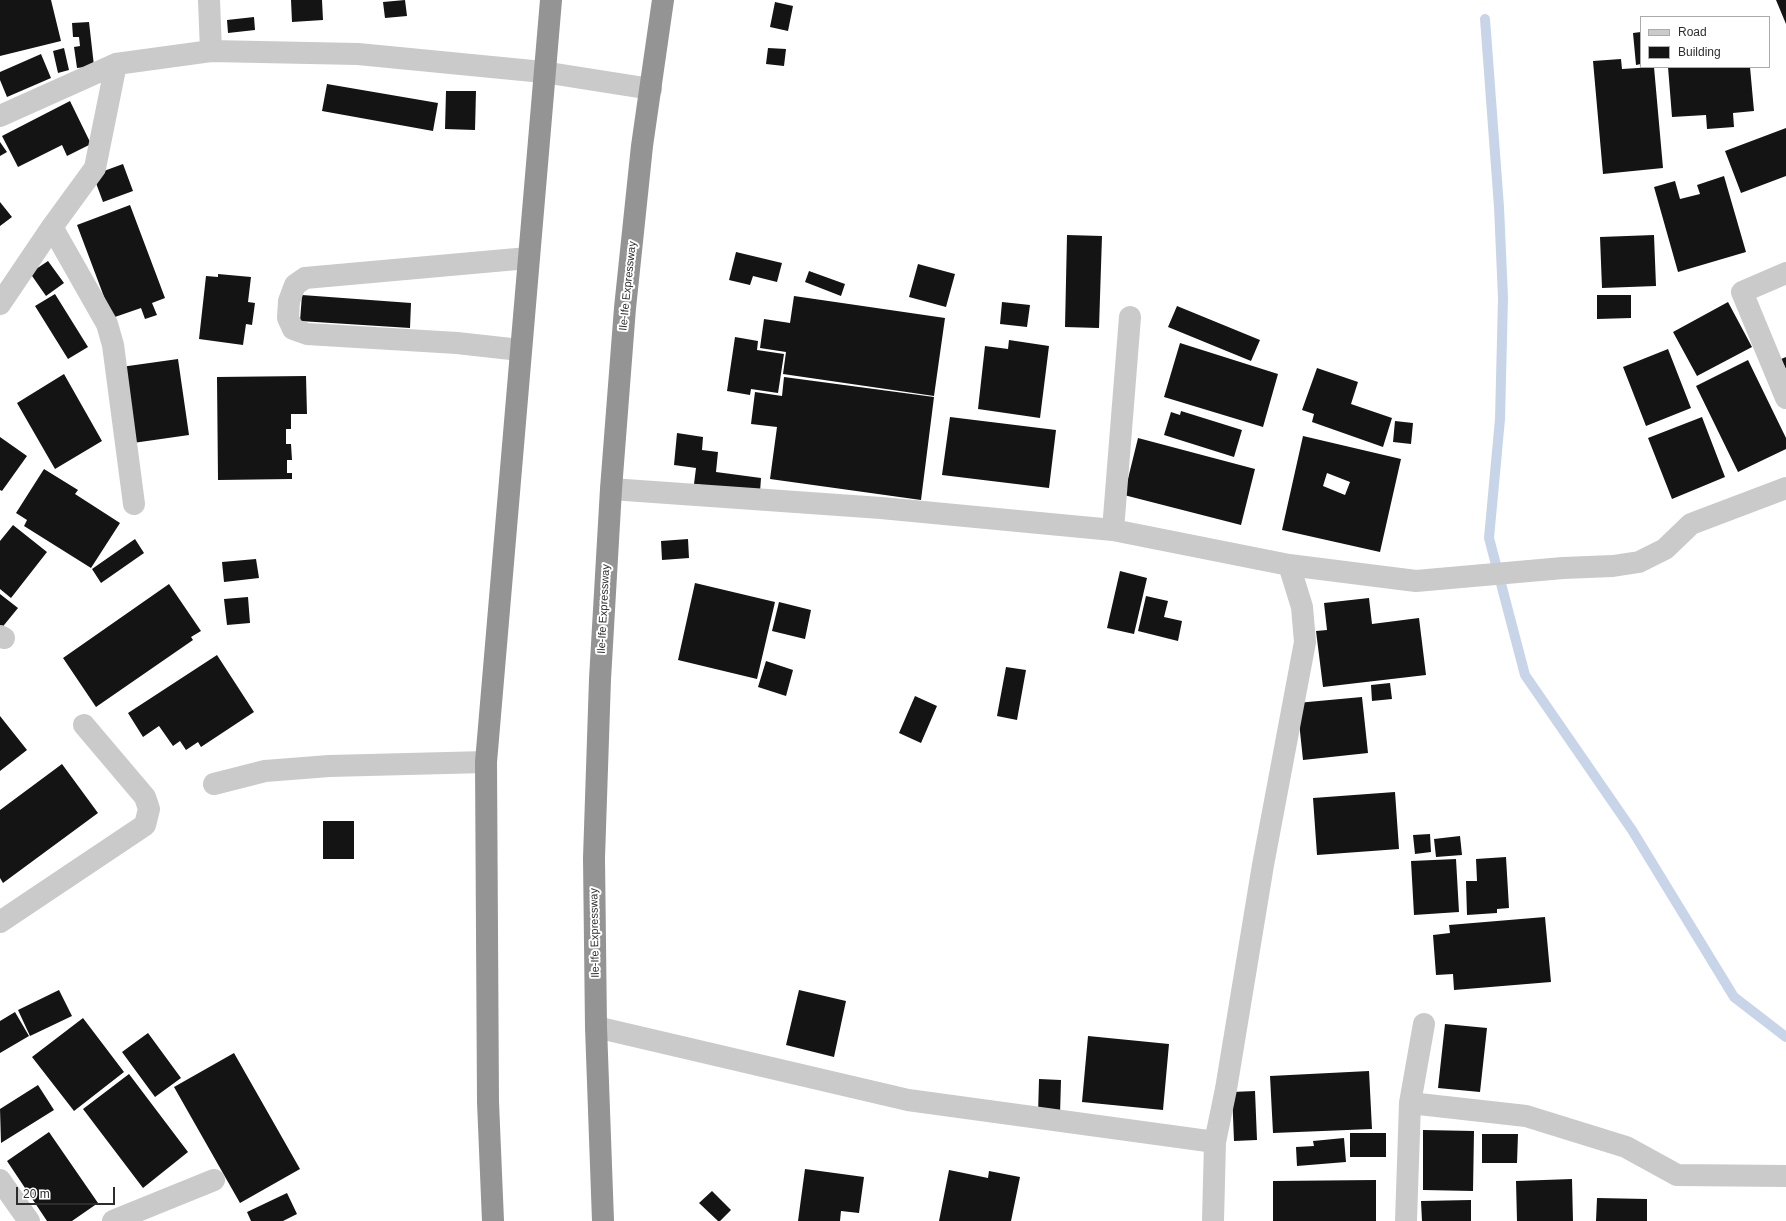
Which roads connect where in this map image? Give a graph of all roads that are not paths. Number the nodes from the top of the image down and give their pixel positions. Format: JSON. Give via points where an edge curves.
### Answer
{"nodes":[{"id":1,"x":209,"y":0,"type":"edge"},
{"id":2,"x":551,"y":0,"type":"edge"},
{"id":3,"x":663,"y":0,"type":"edge"},
{"id":4,"x":211,"y":51,"type":"junction"},
{"id":5,"x":116,"y":64,"type":"junction"},
{"id":6,"x":543,"y":72,"type":"junction"},
{"id":7,"x":650,"y":89,"type":"junction"},
{"id":8,"x":0,"y":116,"type":"edge"},
{"id":9,"x":52,"y":227,"type":"junction"},
{"id":10,"x":528,"y":258,"type":"junction"},
{"id":11,"x":1786,"y":273,"type":"edge"},
{"id":12,"x":0,"y":304,"type":"edge"},
{"id":13,"x":1130,"y":317,"type":"dead end"},
{"id":14,"x":520,"y":350,"type":"junction"},
{"id":15,"x":1786,"y":398,"type":"edge"},
{"id":16,"x":1786,"y":488,"type":"edge"},
{"id":17,"x":611,"y":490,"type":"junction"},
{"id":18,"x":134,"y":504,"type":"dead end"},
{"id":19,"x":1114,"y":530,"type":"junction"},
{"id":20,"x":1289,"y":565,"type":"junction"},
{"id":21,"x":84,"y":725,"type":"dead end"},
{"id":22,"x":486,"y":762,"type":"junction"},
{"id":23,"x":214,"y":784,"type":"dead end"},
{"id":24,"x":0,"y":922,"type":"edge"},
{"id":25,"x":1424,"y":1024,"type":"dead end"},
{"id":26,"x":596,"y":1027,"type":"junction"},
{"id":27,"x":1410,"y":1104,"type":"junction"},
{"id":28,"x":1215,"y":1142,"type":"junction"},
{"id":29,"x":1786,"y":1176,"type":"edge"},
{"id":30,"x":0,"y":1180,"type":"edge"},
{"id":31,"x":214,"y":1180,"type":"dead end"},
{"id":32,"x":606,"y":1219,"type":"edge"},
{"id":33,"x":29,"y":1221,"type":"edge"},
{"id":34,"x":113,"y":1221,"type":"edge"},
{"id":35,"x":493,"y":1221,"type":"edge"},
{"id":36,"x":1213,"y":1221,"type":"edge"},
{"id":37,"x":1406,"y":1221,"type":"edge"}],
"edges":[{"from":1,"to":4,"type":"street"},
{"from":2,"to":6,"type":"highway"},
{"from":3,"to":7,"type":"highway","name":"Ile-Ife Expressway"},
{"from":4,"to":5,"type":"street"},
{"from":4,"to":6,"type":"street","via":[[358,54]]},
{"from":5,"to":8,"type":"street"},
{"from":5,"to":9,"type":"street","via":[[95,168]]},
{"from":6,"to":7,"type":"street"},
{"from":6,"to":10,"type":"highway"},
{"from":7,"to":17,"type":"highway","name":"Ile-Ife Expressway","via":[[625,308]]},
{"from":9,"to":12,"type":"street"},
{"from":9,"to":18,"type":"street","via":[[107,324],[113,344]]},
{"from":10,"to":14,"type":"highway"},
{"from":10,"to":14,"type":"street","via":[[305,278],[295,285],[288,301],[288,318],[293,329],[307,334],[457,343]]},
{"from":11,"to":15,"type":"street","via":[[1742,292]]},
{"from":13,"to":19,"type":"street"},
{"from":14,"to":22,"type":"highway"},
{"from":16,"to":20,"type":"street","via":[[1691,524],[1666,549],[1639,562],[1416,581]]},
{"from":17,"to":19,"type":"street","via":[[880,508]]},
{"from":17,"to":26,"type":"highway","name":"Ile-Ife Expressway","via":[[600,678],[594,858]]},
{"from":19,"to":20,"type":"street"},
{"from":20,"to":28,"type":"street","via":[[1302,607],[1305,642]]},
{"from":21,"to":24,"type":"street","via":[[145,796],[149,809],[145,825]]},
{"from":22,"to":23,"type":"street","via":[[329,766],[265,771]]},
{"from":22,"to":35,"type":"highway","via":[[488,1102]]},
{"from":25,"to":27,"type":"street"},
{"from":26,"to":28,"type":"street","via":[[908,1100]]},
{"from":26,"to":32,"type":"highway","name":"Ile-Ife Expressway"},
{"from":27,"to":29,"type":"street","via":[[1526,1116],[1626,1147],[1677,1175]]},
{"from":27,"to":37,"type":"street"},
{"from":28,"to":36,"type":"street"},
{"from":30,"to":33,"type":"street"},
{"from":31,"to":34,"type":"street"}]}
